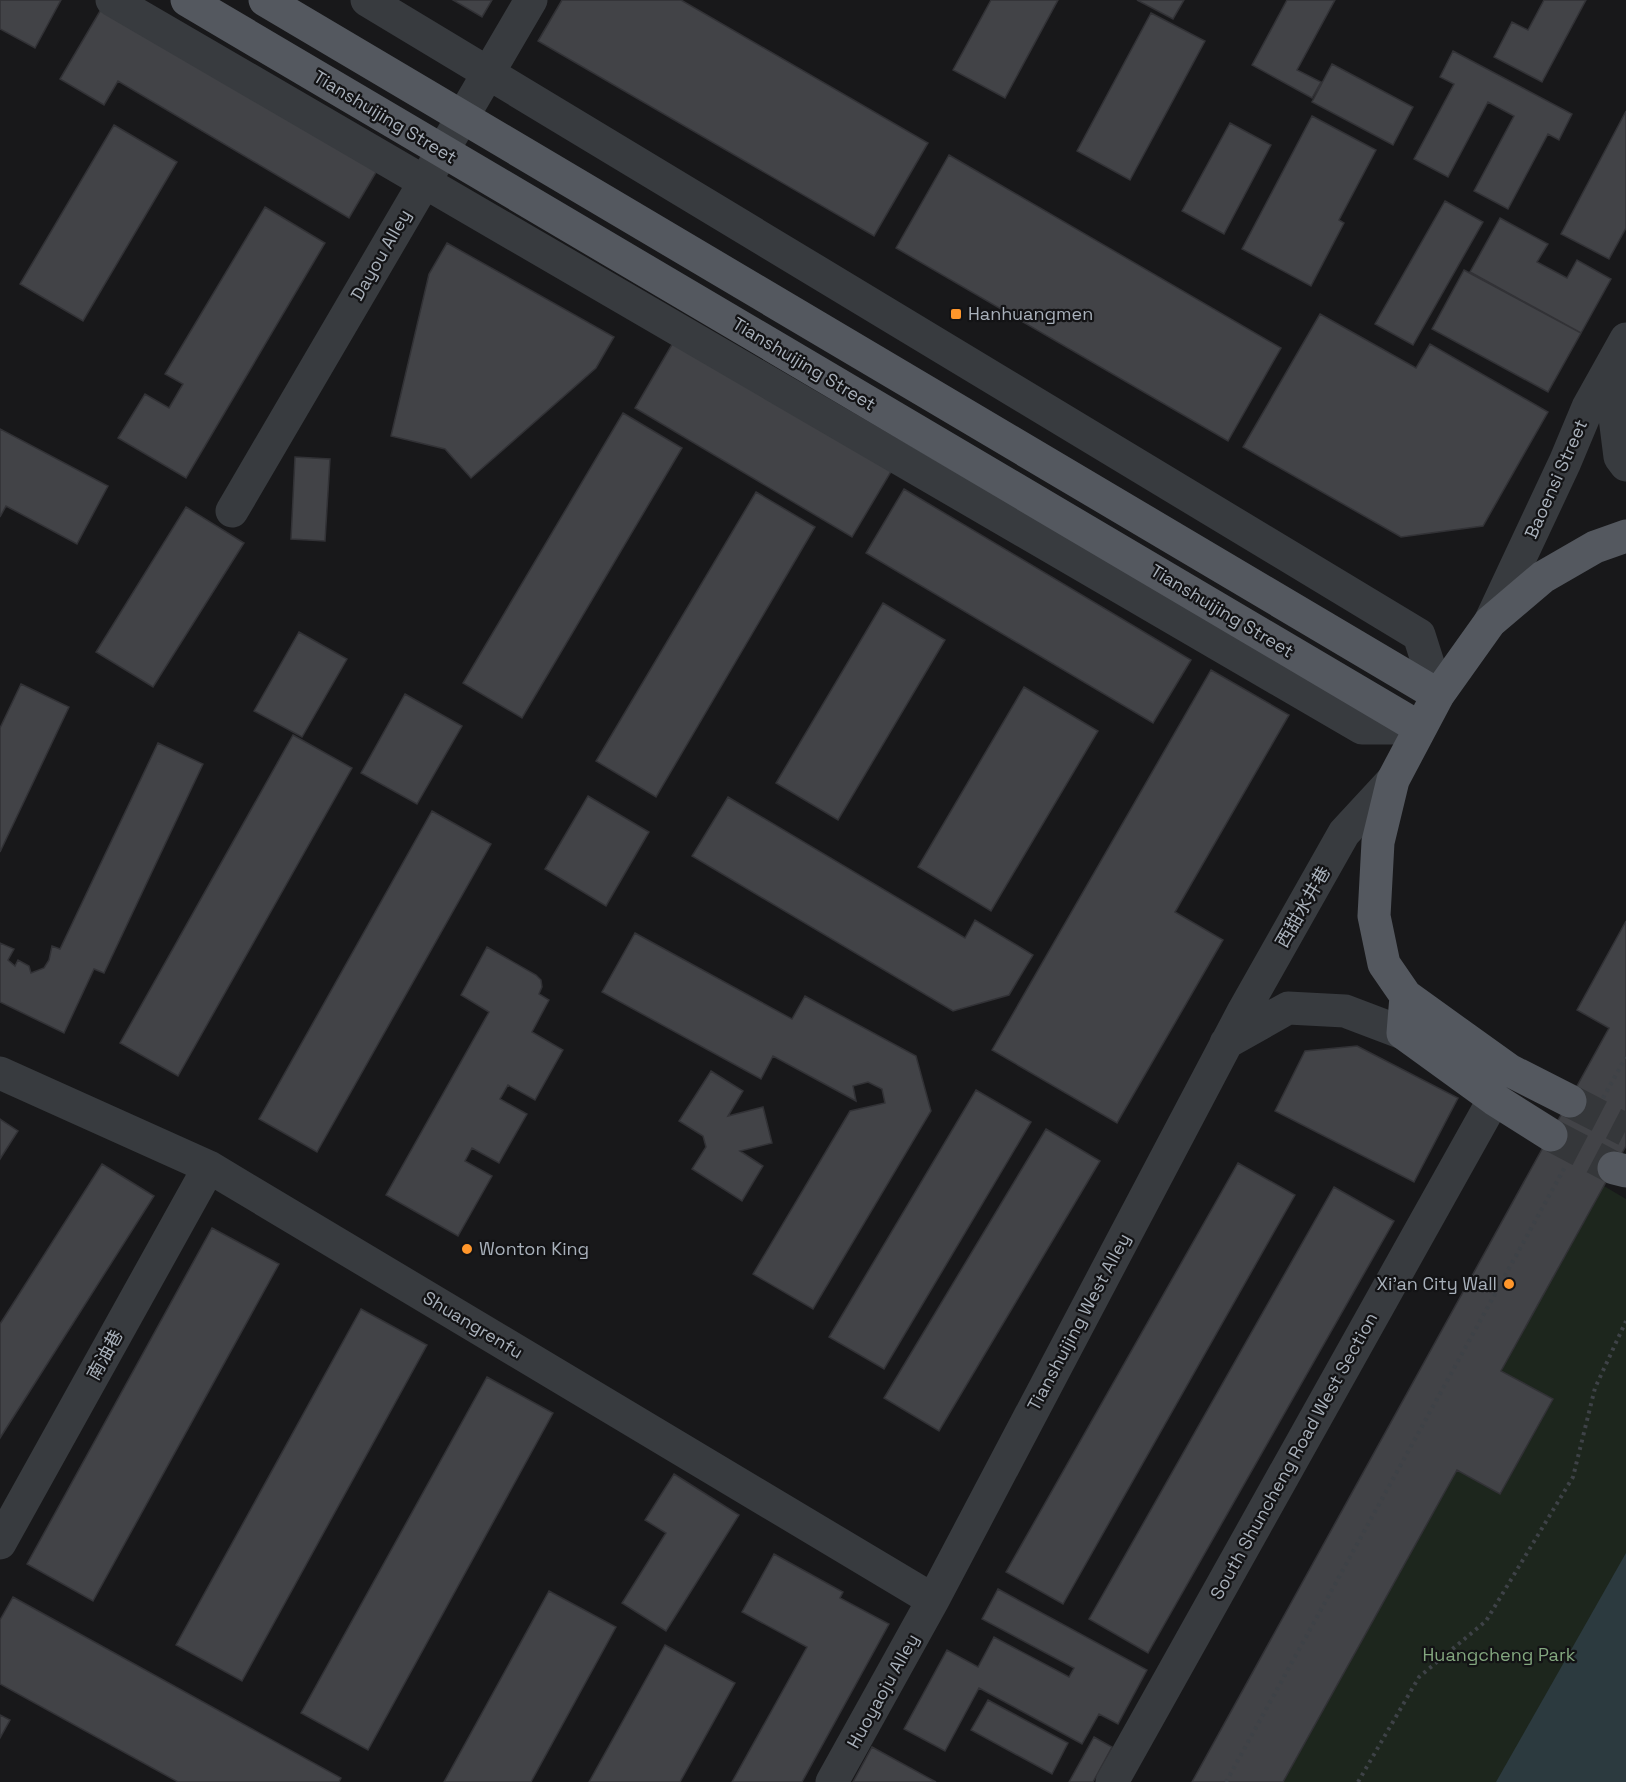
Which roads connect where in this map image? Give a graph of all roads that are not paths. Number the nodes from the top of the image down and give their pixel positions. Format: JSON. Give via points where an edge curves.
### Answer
{"nodes":[{"id":1,"x":112,"y":0,"type":"edge"},
{"id":2,"x":187,"y":0,"type":"edge"},
{"id":3,"x":266,"y":0,"type":"edge"},
{"id":4,"x":367,"y":0,"type":"edge"},
{"id":5,"x":531,"y":0,"type":"edge"},
{"id":6,"x":488,"y":73,"type":"junction"},
{"id":7,"x":462,"y":117,"type":"junction"},
{"id":8,"x":442,"y":151,"type":"junction"},
{"id":9,"x":424,"y":181,"type":"junction"},
{"id":10,"x":1626,"y":339,"type":"edge"},
{"id":11,"x":1608,"y":370,"type":"junction"},
{"id":12,"x":1626,"y":465,"type":"edge"},
{"id":13,"x":232,"y":511,"type":"dead end"},
{"id":14,"x":1626,"y":536,"type":"edge"},
{"id":15,"x":1490,"y":622,"type":"junction"},
{"id":16,"x":1438,"y":695,"type":"junction"},
{"id":17,"x":1420,"y":728,"type":"junction"},
{"id":18,"x":1393,"y":780,"type":"junction"},
{"id":19,"x":1406,"y":996,"type":"junction"},
{"id":20,"x":1403,"y":1034,"type":"junction"},
{"id":21,"x":1226,"y":1043,"type":"junction"},
{"id":22,"x":0,"y":1073,"type":"edge"},
{"id":23,"x":1494,"y":1099,"type":"junction"},
{"id":24,"x":1570,"y":1101,"type":"tunnel mouth"},
{"id":25,"x":1560,"y":1148,"type":"tunnel mouth"},
{"id":26,"x":209,"y":1167,"type":"junction"},
{"id":27,"x":0,"y":1543,"type":"edge"},
{"id":28,"x":933,"y":1600,"type":"junction"},
{"id":29,"x":832,"y":1782,"type":"edge"},
{"id":30,"x":1112,"y":1782,"type":"edge"}],
"edges":[{"from":1,"to":9,"type":"street"},
{"from":2,"to":8,"type":"main road","name":"Tianshuijing Street"},
{"from":3,"to":7,"type":"main road","name":"Tianshuijing Street"},
{"from":4,"to":6,"type":"street"},
{"from":5,"to":6,"type":"street","name":"Dayou Alley"},
{"from":6,"to":7,"type":"street","name":"Dayou Alley"},
{"from":6,"to":16,"type":"street","via":[[1419,634]]},
{"from":7,"to":8,"type":"street","name":"Dayou Alley"},
{"from":7,"to":16,"type":"main road","name":"Tianshuijing Street"},
{"from":8,"to":9,"type":"street","name":"Dayou Alley"},
{"from":8,"to":17,"type":"main road","name":"Tianshuijing Street"},
{"from":9,"to":13,"type":"street","name":"Dayou Alley"},
{"from":9,"to":17,"type":"street","via":[[1362,728]]},
{"from":10,"to":11,"type":"street","name":"Baoensi Street"},
{"from":11,"to":12,"type":"street","via":[[1620,457]]},
{"from":11,"to":15,"type":"street","name":"Baoensi Street"},
{"from":14,"to":15,"type":"main road","via":[[1595,547],[1543,577]]},
{"from":15,"to":16,"type":"main road"},
{"from":16,"to":17,"type":"main road"},
{"from":17,"to":18,"type":"main road"},
{"from":18,"to":19,"type":"main road","via":[[1378,842],[1374,916],[1384,964]]},
{"from":18,"to":21,"type":"street","name":"西甜水井巷","via":[[1344,833]]},
{"from":19,"to":20,"type":"main road"},
{"from":19,"to":24,"type":"main road","via":[[1509,1070]]},
{"from":20,"to":21,"type":"street","via":[[1345,1011],[1288,1008]]},
{"from":20,"to":23,"type":"main road"},
{"from":21,"to":28,"type":"street","name":"Tianshuijing West Alley"},
{"from":22,"to":26,"type":"street","name":"Shuangrenfu"},
{"from":23,"to":25,"type":"main road"},
{"from":23,"to":30,"type":"street","name":"South Shuncheng Road West Section"},
{"from":26,"to":27,"type":"street","name":"南油巷"},
{"from":26,"to":28,"type":"street","name":"Shuangrenfu"},
{"from":28,"to":29,"type":"street","name":"Huoyaoju Alley"}]}
